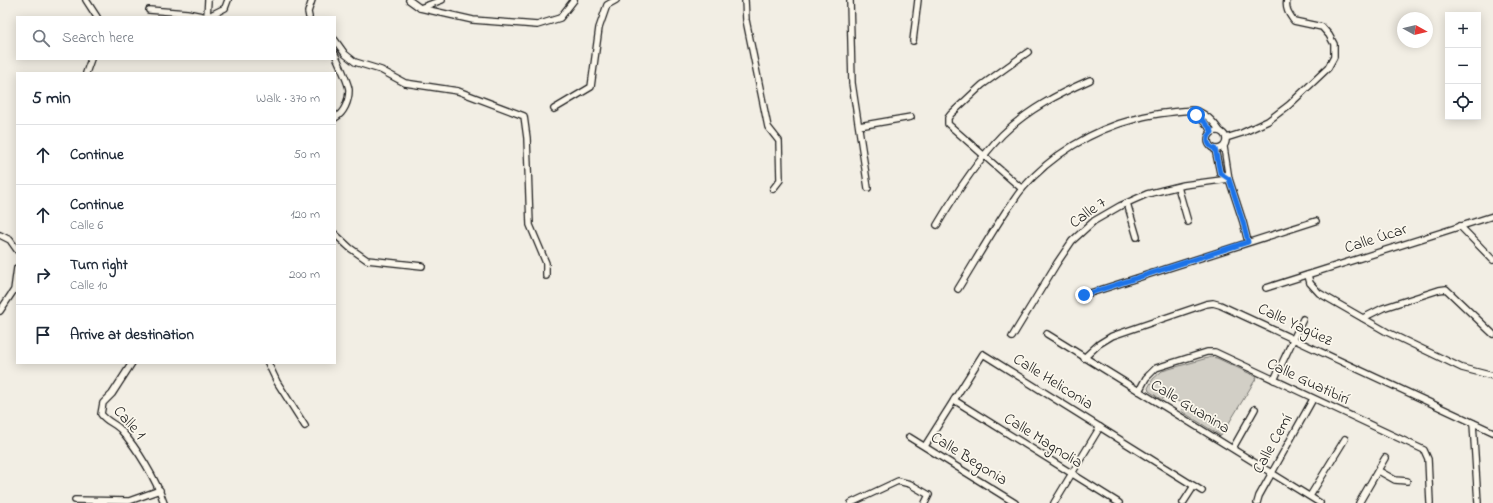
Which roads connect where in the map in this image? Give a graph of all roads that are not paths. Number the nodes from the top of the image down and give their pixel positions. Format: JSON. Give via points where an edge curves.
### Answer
{"nodes":[{"id":1,"x":86,"y":0,"type":"edge"},
{"id":2,"x":208,"y":0,"type":"edge"},
{"id":3,"x":228,"y":0,"type":"edge"},
{"id":4,"x":312,"y":0,"type":"edge"},
{"id":5,"x":409,"y":0,"type":"edge"},
{"id":6,"x":442,"y":0,"type":"edge"},
{"id":7,"x":574,"y":0,"type":"edge"},
{"id":8,"x":616,"y":0,"type":"edge"},
{"id":9,"x":746,"y":0,"type":"edge"},
{"id":10,"x":850,"y":0,"type":"edge"},
{"id":11,"x":918,"y":0,"type":"edge"},
{"id":12,"x":1287,"y":0,"type":"edge"},
{"id":13,"x":420,"y":8,"type":"junction"},
{"id":14,"x":149,"y":10,"type":"dead end"},
{"id":15,"x":96,"y":16,"type":"edge"},
{"id":16,"x":201,"y":16,"type":"edge"},
{"id":17,"x":206,"y":16,"type":"edge"},
{"id":18,"x":208,"y":16,"type":"edge"},
{"id":19,"x":309,"y":16,"type":"edge"},
{"id":20,"x":336,"y":40,"type":"edge"},
{"id":21,"x":913,"y":41,"type":"dead end"},
{"id":22,"x":1028,"y":52,"type":"dead end"},
{"id":23,"x":336,"y":56,"type":"edge"},
{"id":24,"x":91,"y":60,"type":"edge"},
{"id":25,"x":86,"y":72,"type":"edge"},
{"id":26,"x":1090,"y":80,"type":"dead end"},
{"id":27,"x":554,"y":109,"type":"dead end"},
{"id":28,"x":336,"y":117,"type":"edge"},
{"id":29,"x":911,"y":117,"type":"dead end"},
{"id":30,"x":1204,"y":117,"type":"junction"},
{"id":31,"x":859,"y":126,"type":"junction"},
{"id":32,"x":1220,"y":131,"type":"junction"},
{"id":33,"x":1212,"y":132,"type":"junction"},
{"id":34,"x":1226,"y":138,"type":"junction"},
{"id":35,"x":1224,"y":147,"type":"junction"},
{"id":36,"x":1215,"y":149,"type":"junction"},
{"id":37,"x":984,"y":156,"type":"junction"},
{"id":38,"x":1229,"y":179,"type":"junction"},
{"id":39,"x":1178,"y":187,"type":"junction"},
{"id":40,"x":868,"y":188,"type":"dead end"},
{"id":41,"x":773,"y":189,"type":"dead end"},
{"id":42,"x":1022,"y":189,"type":"junction"},
{"id":43,"x":1127,"y":203,"type":"junction"},
{"id":44,"x":1493,"y":216,"type":"edge"},
{"id":45,"x":1316,"y":221,"type":"dead end"},
{"id":46,"x":1188,"y":222,"type":"dead end"},
{"id":47,"x":937,"y":225,"type":"dead end"},
{"id":48,"x":1460,"y":226,"type":"junction"},
{"id":49,"x":0,"y":235,"type":"edge"},
{"id":50,"x":336,"y":235,"type":"edge"},
{"id":51,"x":1137,"y":236,"type":"dead end"},
{"id":52,"x":1248,"y":242,"type":"junction"},
{"id":53,"x":16,"y":249,"type":"edge"},
{"id":54,"x":1493,"y":260,"type":"edge"},
{"id":55,"x":422,"y":266,"type":"dead end"},
{"id":56,"x":1308,"y":275,"type":"junction"},
{"id":57,"x":546,"y":276,"type":"dead end"},
{"id":58,"x":1266,"y":288,"type":"dead end"},
{"id":59,"x":958,"y":289,"type":"dead end"},
{"id":60,"x":16,"y":291,"type":"edge"},
{"id":61,"x":1084,"y":295,"type":"dead end"},
{"id":62,"x":0,"y":311,"type":"edge"},
{"id":63,"x":1363,"y":318,"type":"junction"},
{"id":64,"x":1303,"y":319,"type":"dead end"},
{"id":65,"x":1047,"y":334,"type":"dead end"},
{"id":66,"x":1493,"y":334,"type":"edge"},
{"id":67,"x":1012,"y":337,"type":"dead end"},
{"id":68,"x":1294,"y":338,"type":"junction"},
{"id":69,"x":1084,"y":358,"type":"junction"},
{"id":70,"x":131,"y":364,"type":"edge"},
{"id":71,"x":268,"y":364,"type":"edge"},
{"id":72,"x":1493,"y":376,"type":"edge"},
{"id":73,"x":1274,"y":380,"type":"junction"},
{"id":74,"x":1139,"y":391,"type":"junction"},
{"id":75,"x":1313,"y":399,"type":"junction"},
{"id":76,"x":954,"y":400,"type":"junction"},
{"id":77,"x":1255,"y":409,"type":"dead end"},
{"id":78,"x":1473,"y":422,"type":"junction"},
{"id":79,"x":305,"y":426,"type":"dead end"},
{"id":80,"x":1100,"y":427,"type":"junction"},
{"id":81,"x":1493,"y":432,"type":"edge"},
{"id":82,"x":909,"y":436,"type":"dead end"},
{"id":83,"x":1345,"y":439,"type":"dead end"},
{"id":84,"x":924,"y":446,"type":"junction"},
{"id":85,"x":1233,"y":448,"type":"junction"},
{"id":86,"x":1385,"y":458,"type":"dead end"},
{"id":87,"x":1378,"y":470,"type":"junction"},
{"id":88,"x":1272,"y":473,"type":"junction"},
{"id":89,"x":1072,"y":474,"type":"junction"},
{"id":90,"x":1407,"y":481,"type":"dead end"},
{"id":91,"x":1194,"y":486,"type":"junction"},
{"id":92,"x":160,"y":490,"type":"junction"},
{"id":93,"x":1202,"y":491,"type":"dead end"},
{"id":94,"x":1310,"y":496,"type":"junction"},
{"id":95,"x":75,"y":500,"type":"dead end"},
{"id":96,"x":164,"y":503,"type":"edge"},
{"id":97,"x":851,"y":503,"type":"edge"},
{"id":98,"x":925,"y":503,"type":"edge"},
{"id":99,"x":1015,"y":503,"type":"edge"},
{"id":100,"x":1054,"y":503,"type":"edge"},
{"id":101,"x":1119,"y":503,"type":"edge"},
{"id":102,"x":1183,"y":503,"type":"edge"},
{"id":103,"x":1256,"y":503,"type":"edge"},
{"id":104,"x":1320,"y":503,"type":"edge"},
{"id":105,"x":1360,"y":503,"type":"edge"},
{"id":106,"x":1430,"y":503,"type":"edge"},
{"id":107,"x":1478,"y":503,"type":"edge"}],
"edges":[{"from":1,"to":15,"type":"street"},
{"from":2,"to":17,"type":"street"},
{"from":3,"to":18,"type":"street","via":[[225,8]]},
{"from":4,"to":19,"type":"street"},
{"from":5,"to":13,"type":"street"},
{"from":6,"to":13,"type":"street"},
{"from":7,"to":13,"type":"street","via":[[560,18],[537,25],[473,20]]},
{"from":8,"to":27,"type":"street","via":[[607,5],[599,28],[591,87]]},
{"from":9,"to":41,"type":"street","via":[[746,20],[768,127],[779,141],[780,180]]},
{"from":10,"to":31,"type":"street","via":[[852,83]]},
{"from":11,"to":21,"type":"street"},
{"from":12,"to":34,"type":"street","via":[[1288,12],[1294,21],[1322,27],[1329,35],[1334,44],[1334,57],[1328,68],[1268,121],[1242,134]]},
{"from":14,"to":16,"type":"street"},
{"from":20,"to":57,"type":"street","via":[[345,54],[355,62],[381,70],[404,83],[458,90],[524,116],[528,138],[530,225],[546,263]]},
{"from":22,"to":37,"type":"street","via":[[982,85],[948,118],[948,124]]},
{"from":23,"to":28,"type":"street","via":[[349,89],[347,103]]},
{"from":24,"to":25,"type":"street"},
{"from":26,"to":37,"type":"street","via":[[1050,99],[1025,116],[1002,135]]},
{"from":29,"to":31,"type":"street"},
{"from":30,"to":32,"type":"street","via":[[1214,123]]},
{"from":30,"to":33,"type":"street"},
{"from":30,"to":42,"type":"street","via":[[1200,111],[1192,110],[1135,118],[1111,126],[1082,140],[1048,164]]},
{"from":31,"to":40,"type":"street"},
{"from":32,"to":33,"type":"street"},
{"from":32,"to":34,"type":"street"},
{"from":33,"to":36,"type":"street","via":[[1207,140],[1209,146]]},
{"from":34,"to":35,"type":"street"},
{"from":35,"to":36,"type":"street"},
{"from":35,"to":38,"type":"street"},
{"from":36,"to":38,"type":"street","via":[[1220,173]]},
{"from":37,"to":42,"type":"street"},
{"from":37,"to":47,"type":"street","via":[[961,186]]},
{"from":38,"to":39,"type":"street","name":"Calle 7"},
{"from":38,"to":52,"type":"street"},
{"from":39,"to":43,"type":"street","name":"Calle 7","via":[[1147,194]]},
{"from":39,"to":46,"type":"street"},
{"from":42,"to":59,"type":"street"},
{"from":43,"to":51,"type":"street"},
{"from":43,"to":67,"type":"street","name":"Calle 7","via":[[1094,221],[1072,241]]},
{"from":44,"to":48,"type":"street","name":"Calle Úcar"},
{"from":45,"to":52,"type":"street"},
{"from":48,"to":54,"type":"street"},
{"from":48,"to":56,"type":"street","name":"Calle Úcar"},
{"from":49,"to":53,"type":"street","via":[[10,240]]},
{"from":50,"to":55,"type":"street","via":[[367,260]]},
{"from":52,"to":61,"type":"street"},
{"from":56,"to":58,"type":"street","name":"Calle Úcar"},
{"from":56,"to":63,"type":"street","via":[[1310,283],[1319,293]]},
{"from":60,"to":62,"type":"street"},
{"from":63,"to":66,"type":"street","via":[[1383,308],[1446,289]]},
{"from":63,"to":72,"type":"street","via":[[1462,368]]},
{"from":64,"to":68,"type":"street"},
{"from":65,"to":69,"type":"street","name":"Calle Guanina"},
{"from":68,"to":69,"type":"street","name":"Calle Yagüez","via":[[1213,303],[1112,336]]},
{"from":68,"to":73,"type":"street"},
{"from":68,"to":78,"type":"street","name":"Calle Yagüez"},
{"from":69,"to":74,"type":"street","name":"Calle Guanina"},
{"from":70,"to":92,"type":"street","name":"Calle 1","via":[[103,403],[101,414],[105,420],[118,427],[131,442]]},
{"from":71,"to":79,"type":"street"},
{"from":73,"to":74,"type":"street","name":"Calle Guatibirí","via":[[1215,352],[1207,352],[1156,368],[1146,378]]},
{"from":73,"to":75,"type":"street","name":"Calle Guatibirí"},
{"from":74,"to":85,"type":"street","name":"Calle Guanina"},
{"from":75,"to":88,"type":"street","name":"Calle Cemí"},
{"from":75,"to":106,"type":"street","name":"Calle Guatibirí","via":[[1424,450],[1428,460]]},
{"from":76,"to":80,"type":"street","name":"Calle Heliconia","via":[[983,354]]},
{"from":76,"to":84,"type":"street","name":"Calle Heliconia"},
{"from":76,"to":89,"type":"street","name":"Calle Magnolia"},
{"from":77,"to":85,"type":"street"},
{"from":78,"to":81,"type":"street","name":"Calle Yagüez"},
{"from":78,"to":107,"type":"street"},
{"from":80,"to":89,"type":"street"},
{"from":80,"to":91,"type":"street","name":"Calle Heliconia"},
{"from":82,"to":84,"type":"street","name":"Calle Begonia"},
{"from":83,"to":94,"type":"street"},
{"from":84,"to":99,"type":"street","name":"Calle Begonia"},
{"from":85,"to":88,"type":"street","name":"Calle Guanina"},
{"from":86,"to":87,"type":"street"},
{"from":87,"to":90,"type":"street","via":[[1396,480]]},
{"from":87,"to":105,"type":"street"},
{"from":88,"to":94,"type":"street","name":"Calle Guanina"},
{"from":88,"to":103,"type":"street","name":"Calle Cemí"},
{"from":89,"to":100,"type":"street"},
{"from":89,"to":101,"type":"street","name":"Calle Magnolia"},
{"from":91,"to":93,"type":"street","name":"Calle Heliconia"},
{"from":91,"to":102,"type":"street"},
{"from":92,"to":95,"type":"street","via":[[129,501]]},
{"from":92,"to":96,"type":"street","name":"Calle 1"},
{"from":94,"to":104,"type":"street","name":"Calle Guanina"},
{"from":97,"to":98,"type":"street","via":[[898,482],[910,484],[929,494]]}]}
